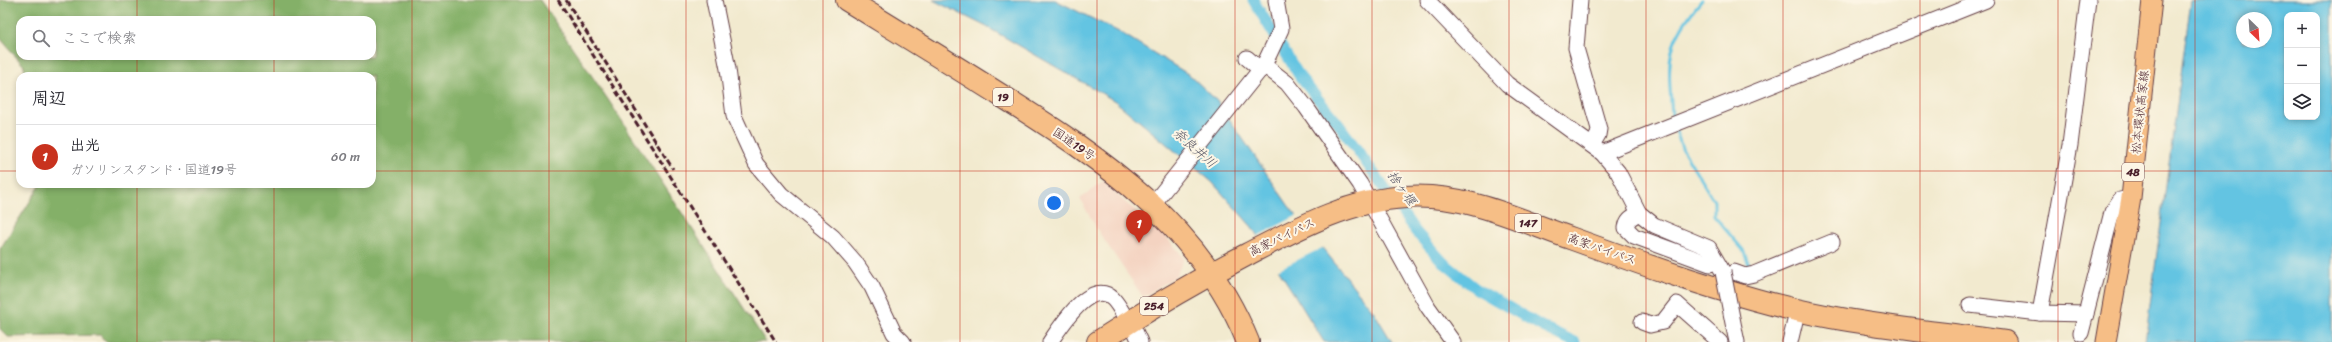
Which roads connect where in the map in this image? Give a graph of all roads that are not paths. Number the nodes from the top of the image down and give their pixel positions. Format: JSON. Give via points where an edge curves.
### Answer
{"nodes":[{"id":1,"x":714,"y":0,"type":"edge"},
{"id":2,"x":847,"y":0,"type":"edge"},
{"id":3,"x":1276,"y":0,"type":"edge"},
{"id":4,"x":1427,"y":0,"type":"edge"},
{"id":5,"x":1580,"y":0,"type":"edge"},
{"id":6,"x":1986,"y":0,"type":"edge"},
{"id":7,"x":2088,"y":0,"type":"edge"},
{"id":8,"x":2152,"y":0,"type":"edge"},
{"id":9,"x":1247,"y":58,"type":"dead end"},
{"id":10,"x":1260,"y":70,"type":"junction"},
{"id":11,"x":1597,"y":149,"type":"junction"},
{"id":12,"x":2130,"y":198,"type":"junction"},
{"id":13,"x":1410,"y":203,"type":"junction"},
{"id":14,"x":1153,"y":204,"type":"junction"},
{"id":15,"x":1371,"y":208,"type":"junction"},
{"id":16,"x":1639,"y":213,"type":"junction"},
{"id":17,"x":1832,"y":242,"type":"dead end"},
{"id":18,"x":1222,"y":276,"type":"junction"},
{"id":19,"x":1730,"y":276,"type":"junction"},
{"id":20,"x":1970,"y":306,"type":"dead end"},
{"id":21,"x":2040,"y":313,"type":"junction"},
{"id":22,"x":2086,"y":314,"type":"junction"},
{"id":23,"x":1795,"y":321,"type":"junction"},
{"id":24,"x":1642,"y":322,"type":"dead end"},
{"id":25,"x":2081,"y":333,"type":"dead end"},
{"id":26,"x":1130,"y":334,"type":"edge"},
{"id":27,"x":1736,"y":335,"type":"edge"},
{"id":28,"x":903,"y":342,"type":"edge"},
{"id":29,"x":1050,"y":342,"type":"edge"},
{"id":30,"x":1098,"y":342,"type":"edge"},
{"id":31,"x":1248,"y":342,"type":"edge"},
{"id":32,"x":1453,"y":342,"type":"edge"},
{"id":33,"x":1720,"y":342,"type":"edge"},
{"id":34,"x":1790,"y":342,"type":"edge"},
{"id":35,"x":1924,"y":342,"type":"edge"},
{"id":36,"x":2005,"y":342,"type":"edge"},
{"id":37,"x":2106,"y":342,"type":"edge"}],
"edges":[{"from":1,"to":28,"type":"street","via":[[728,69],[734,116],[756,164],[781,194],[833,237],[856,262],[872,287],[894,334]]},
{"from":2,"to":14,"type":"highway","name":"国道19号","number":"19","via":[[1029,113],[1104,164]]},
{"from":3,"to":10,"type":"street","via":[[1281,28]]},
{"from":4,"to":11,"type":"street","via":[[1508,84]]},
{"from":5,"to":11,"type":"street","via":[[1576,48],[1599,129]]},
{"from":6,"to":11,"type":"street"},
{"from":7,"to":21,"type":"street","via":[[2070,145]]},
{"from":8,"to":12,"type":"main road","name":"松本環状高家線","number":"48"},
{"from":9,"to":10,"type":"street"},
{"from":10,"to":14,"type":"street"},
{"from":10,"to":15,"type":"street","via":[[1287,83],[1360,184]]},
{"from":11,"to":16,"type":"street","via":[[1618,172]]},
{"from":12,"to":22,"type":"street","via":[[2120,200],[2112,212]]},
{"from":12,"to":37,"type":"main road","name":"松本環状高家線","number":"48"},
{"from":13,"to":15,"type":"highway","name":"高家バイパス","number":"147"},
{"from":13,"to":19,"type":"highway","name":"高家バイパス","number":"147","via":[[1451,199],[1478,204],[1609,252]]},
{"from":13,"to":23,"type":"highway","name":"高家バイパス","number":"147","via":[[1503,225],[1610,264]]},
{"from":14,"to":18,"type":"highway","name":"国道19号","number":"19"},
{"from":15,"to":18,"type":"highway","name":"高家バイパス","number":"147"},
{"from":15,"to":32,"type":"street","via":[[1428,307]]},
{"from":16,"to":19,"type":"street","via":[[1654,225],[1709,248]]},
{"from":16,"to":19,"type":"street","via":[[1627,223],[1626,228],[1634,236]]},
{"from":17,"to":19,"type":"street","via":[[1754,274]]},
{"from":18,"to":26,"type":"highway","number":"254"},
{"from":18,"to":31,"type":"highway","name":"国道19号","number":"19","via":[[1228,300]]},
{"from":19,"to":27,"type":"street","bridge":true},
{"from":19,"to":36,"type":"highway","name":"高家バイパス","number":"147","via":[[1826,316]]},
{"from":20,"to":21,"type":"street"},
{"from":21,"to":22,"type":"street"},
{"from":22,"to":25,"type":"street"},
{"from":23,"to":34,"type":"street"},
{"from":23,"to":35,"type":"highway","name":"高家バイパス","number":"147","via":[[1824,328]]},
{"from":24,"to":33,"type":"street","via":[[1650,325],[1663,322],[1677,304]]},
{"from":26,"to":29,"type":"street","via":[[1112,298],[1102,293],[1078,304]]},
{"from":26,"to":30,"type":"highway","number":"254"}]}
